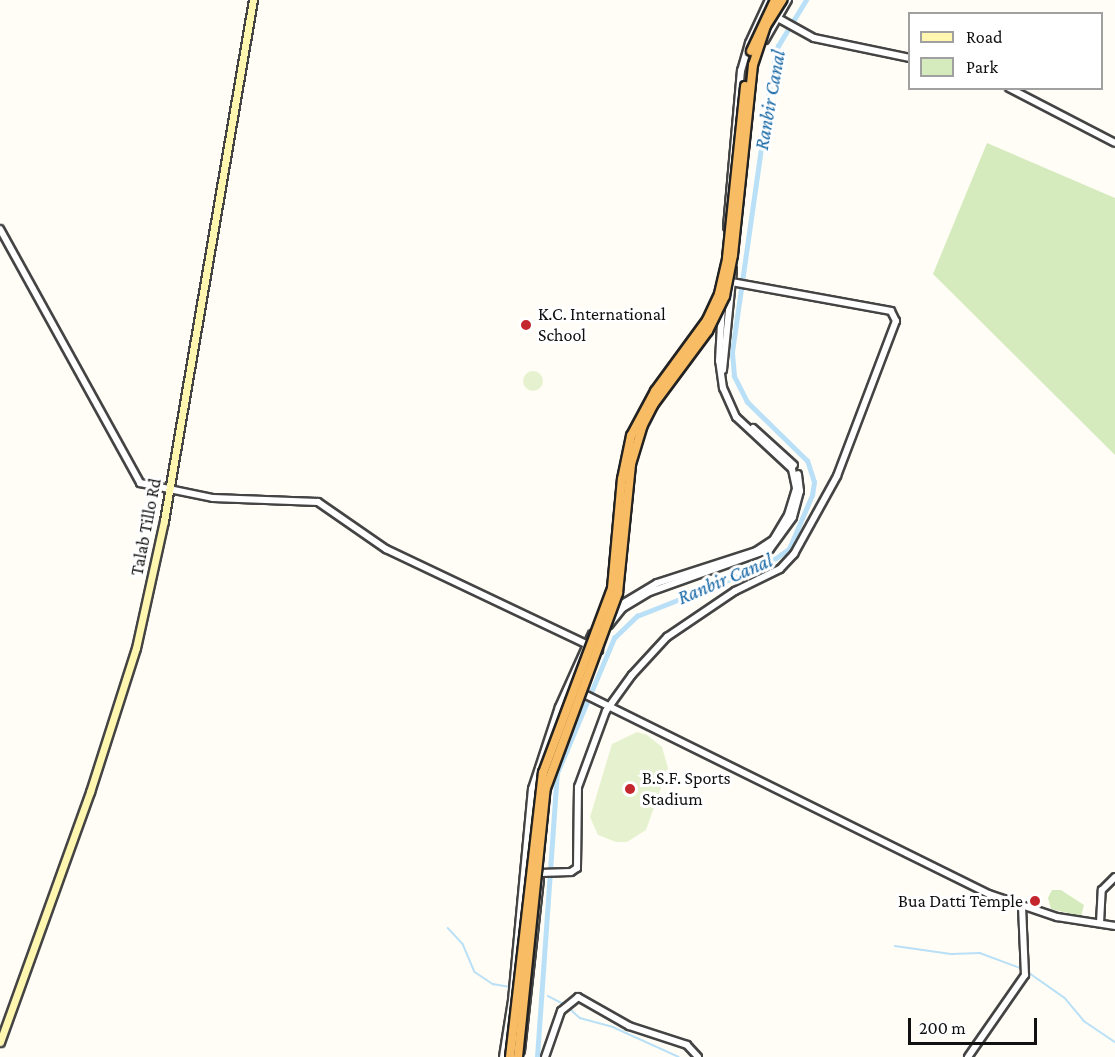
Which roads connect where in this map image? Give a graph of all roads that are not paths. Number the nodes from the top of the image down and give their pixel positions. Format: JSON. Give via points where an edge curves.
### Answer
{"nodes":[{"id":1,"x":253,"y":0,"type":"edge"},
{"id":2,"x":769,"y":0,"type":"edge"},
{"id":3,"x":775,"y":0,"type":"edge"},
{"id":4,"x":783,"y":0,"type":"edge"},
{"id":5,"x":788,"y":0,"type":"edge"},
{"id":6,"x":778,"y":18,"type":"junction"},
{"id":7,"x":908,"y":58,"type":"edge"},
{"id":8,"x":1013,"y":90,"type":"edge"},
{"id":9,"x":1115,"y":143,"type":"edge"},
{"id":10,"x":0,"y":229,"type":"edge"},
{"id":11,"x":736,"y":282,"type":"junction"},
{"id":12,"x":170,"y":489,"type":"junction"},
{"id":13,"x":587,"y":644,"type":"junction"},
{"id":14,"x":599,"y":650,"type":"junction"},
{"id":15,"x":583,"y":694,"type":"junction"},
{"id":16,"x":610,"y":705,"type":"junction"},
{"id":17,"x":543,"y":871,"type":"junction"},
{"id":18,"x":1115,"y":877,"type":"edge"},
{"id":19,"x":1022,"y":905,"type":"junction"},
{"id":20,"x":1100,"y":923,"type":"junction"},
{"id":21,"x":1115,"y":926,"type":"edge"},
{"id":22,"x":0,"y":1042,"type":"edge"},
{"id":23,"x":503,"y":1057,"type":"edge"},
{"id":24,"x":510,"y":1057,"type":"edge"},
{"id":25,"x":519,"y":1057,"type":"edge"},
{"id":26,"x":545,"y":1057,"type":"edge"},
{"id":27,"x":698,"y":1057,"type":"edge"},
{"id":28,"x":968,"y":1057,"type":"edge"}],
"edges":[{"from":1,"to":12,"type":"main road","name":"Talab Tillo Rd"},
{"from":2,"to":13,"type":"street","via":[[741,71],[732,146],[719,361],[723,388],[736,417],[792,469],[796,483],[792,504],[773,540],[756,551],[635,593],[604,617]]},
{"from":3,"to":24,"type":"highway","bridge":true,"via":[[760,26],[748,61],[727,258],[719,294],[707,320],[651,396],[631,436],[623,470],[612,588],[543,773]]},
{"from":4,"to":25,"type":"highway","bridge":true,"via":[[766,26],[753,65],[733,255],[725,296],[708,331],[653,405],[638,437],[629,478],[618,593],[550,773]]},
{"from":5,"to":6,"type":"street"},
{"from":6,"to":7,"type":"street","via":[[836,44]]},
{"from":6,"to":11,"type":"street","via":[[755,66]]},
{"from":8,"to":9,"type":"street"},
{"from":10,"to":12,"type":"street","via":[[135,477],[146,486]]},
{"from":11,"to":14,"type":"street","via":[[723,363],[725,381],[742,418],[794,464],[800,486],[793,517],[783,535],[766,552],[633,600],[612,619]]},
{"from":11,"to":16,"type":"street","via":[[891,311],[896,321],[837,476],[794,554],[778,570],[735,591],[667,637]]},
{"from":12,"to":13,"type":"street","via":[[235,500],[318,502],[402,557]]},
{"from":12,"to":22,"type":"main road","name":"Talab Tillo Rd","via":[[133,659]]},
{"from":13,"to":14,"type":"street"},
{"from":13,"to":23,"type":"street","via":[[559,706],[532,789]]},
{"from":14,"to":15,"type":"street"},
{"from":15,"to":16,"type":"street"},
{"from":15,"to":17,"type":"street","via":[[553,772],[545,809]]},
{"from":16,"to":17,"type":"street","via":[[576,795],[578,865],[571,872]]},
{"from":16,"to":19,"type":"street","via":[[989,894]]},
{"from":17,"to":25,"type":"street"},
{"from":18,"to":20,"type":"street","via":[[1102,890]]},
{"from":19,"to":20,"type":"street","via":[[1057,917]]},
{"from":19,"to":28,"type":"street","via":[[1026,970]]},
{"from":20,"to":21,"type":"street"},
{"from":26,"to":27,"type":"street","via":[[567,1003],[586,999],[622,1024],[687,1046]]}]}
